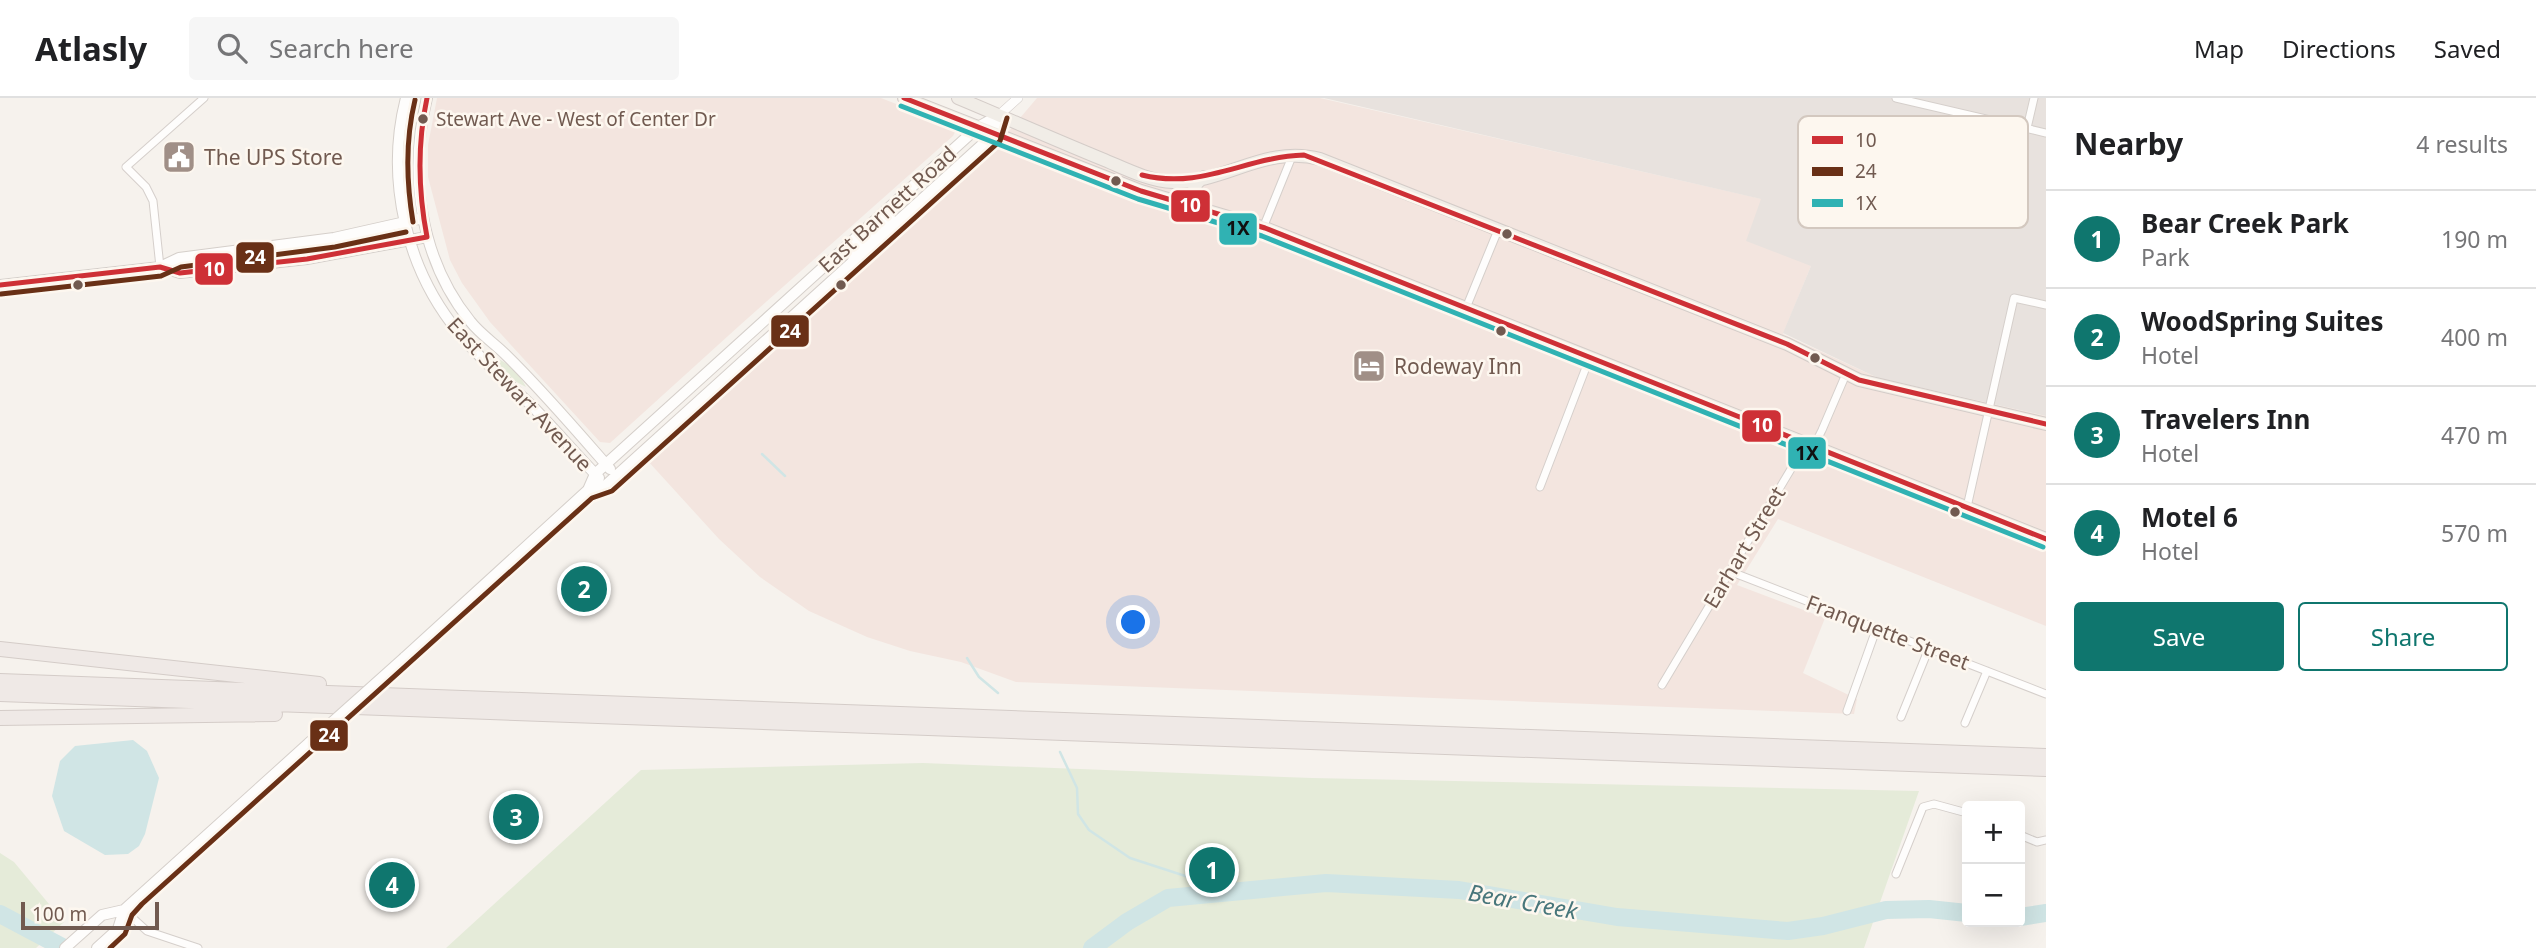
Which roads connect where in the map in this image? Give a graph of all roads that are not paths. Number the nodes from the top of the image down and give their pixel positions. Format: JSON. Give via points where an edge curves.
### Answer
{"nodes":[{"id":1,"x":205,"y":98,"type":"edge"},
{"id":2,"x":406,"y":98,"type":"edge"},
{"id":3,"x":427,"y":98,"type":"edge"},
{"id":4,"x":904,"y":98,"type":"edge"},
{"id":5,"x":958,"y":98,"type":"edge"},
{"id":6,"x":1018,"y":98,"type":"edge"},
{"id":7,"x":1896,"y":98,"type":"edge"},
{"id":8,"x":2034,"y":98,"type":"edge"},
{"id":9,"x":998,"y":116,"type":"junction"},
{"id":10,"x":1975,"y":116,"type":"edge"},
{"id":11,"x":2028,"y":124,"type":"edge"},
{"id":12,"x":978,"y":127,"type":"junction"},
{"id":13,"x":2028,"y":128,"type":"edge"},
{"id":14,"x":2046,"y":132,"type":"edge"},
{"id":15,"x":994,"y":134,"type":"junction"},
{"id":16,"x":1293,"y":154,"type":"junction"},
{"id":17,"x":1205,"y":177,"type":"junction"},
{"id":18,"x":886,"y":210,"type":"junction"},
{"id":19,"x":1214,"y":215,"type":"junction"},
{"id":20,"x":423,"y":218,"type":"junction"},
{"id":21,"x":404,"y":223,"type":"junction"},
{"id":22,"x":1262,"y":228,"type":"junction"},
{"id":23,"x":1498,"y":230,"type":"junction"},
{"id":24,"x":427,"y":237,"type":"junction"},
{"id":25,"x":409,"y":240,"type":"junction"},
{"id":26,"x":852,"y":263,"type":"junction"},
{"id":27,"x":160,"y":267,"type":"junction"},
{"id":28,"x":0,"y":285,"type":"edge"},
{"id":29,"x":2046,"y":306,"type":"edge"},
{"id":30,"x":1466,"y":308,"type":"junction"},
{"id":31,"x":1590,"y":357,"type":"junction"},
{"id":32,"x":1846,"y":374,"type":"junction"},
{"id":33,"x":1990,"y":411,"type":"junction"},
{"id":34,"x":2046,"y":424,"type":"edge"},
{"id":35,"x":1812,"y":444,"type":"junction"},
{"id":36,"x":606,"y":464,"type":"junction"},
{"id":37,"x":595,"y":474,"type":"junction"},
{"id":38,"x":617,"y":476,"type":"junction"},
{"id":39,"x":606,"y":485,"type":"junction"},
{"id":40,"x":1540,"y":487,"type":"dead end"},
{"id":41,"x":588,"y":490,"type":"junction"},
{"id":42,"x":1967,"y":507,"type":"junction"},
{"id":43,"x":2046,"y":539,"type":"edge"},
{"id":44,"x":1729,"y":571,"type":"junction"},
{"id":45,"x":1877,"y":627,"type":"junction"},
{"id":46,"x":1929,"y":648,"type":"junction"},
{"id":47,"x":0,"y":649,"type":"edge"},
{"id":48,"x":1987,"y":671,"type":"junction"},
{"id":49,"x":0,"y":681,"type":"edge"},
{"id":50,"x":1662,"y":685,"type":"dead end"},
{"id":51,"x":0,"y":694,"type":"edge"},
{"id":52,"x":393,"y":694,"type":"junction"},
{"id":53,"x":2046,"y":694,"type":"edge"},
{"id":54,"x":377,"y":709,"type":"junction"},
{"id":55,"x":1847,"y":711,"type":"dead end"},
{"id":56,"x":0,"y":718,"type":"edge"},
{"id":57,"x":1901,"y":718,"type":"dead end"},
{"id":58,"x":1965,"y":723,"type":"dead end"},
{"id":59,"x":2036,"y":760,"type":"edge"},
{"id":60,"x":2046,"y":769,"type":"edge"},
{"id":61,"x":1962,"y":812,"type":"edge"},
{"id":62,"x":2025,"y":837,"type":"edge"},
{"id":63,"x":2046,"y":840,"type":"edge"},
{"id":64,"x":1896,"y":874,"type":"dead end"},
{"id":65,"x":124,"y":910,"type":"junction"},
{"id":66,"x":65,"y":948,"type":"edge"},
{"id":67,"x":97,"y":948,"type":"edge"},
{"id":68,"x":198,"y":948,"type":"edge"}],
"edges":[{"from":1,"to":27,"type":"street","via":[[126,167],[153,201]]},
{"from":2,"to":21,"type":"main road","name":"East Stewart Avenue","via":[[398,152]]},
{"from":3,"to":20,"type":"main road","name":"East Stewart Avenue","via":[[419,142]]},
{"from":4,"to":12,"type":"main road"},
{"from":5,"to":9,"type":"main road"},
{"from":6,"to":9,"type":"street"},
{"from":7,"to":10,"type":"street"},
{"from":8,"to":11,"type":"street"},
{"from":9,"to":12,"type":"main road","name":"East Barnett Road"},
{"from":9,"to":15,"type":"main road"},
{"from":9,"to":17,"type":"main road","via":[[1148,177],[1175,182]]},
{"from":12,"to":15,"type":"main road"},
{"from":12,"to":18,"type":"main road","name":"East Barnett Road"},
{"from":13,"to":14,"type":"street"},
{"from":15,"to":19,"type":"main road"},
{"from":15,"to":26,"type":"main road","name":"East Barnett Road"},
{"from":16,"to":17,"type":"main road"},
{"from":16,"to":22,"type":"street"},
{"from":16,"to":23,"type":"main road","via":[[1320,159]]},
{"from":17,"to":19,"type":"main road","via":[[1193,192],[1199,204]]},
{"from":18,"to":26,"type":"main road","via":[[888,219],[858,247]]},
{"from":18,"to":36,"type":"main road","name":"East Barnett Road"},
{"from":19,"to":22,"type":"main road"},
{"from":20,"to":21,"type":"main road"},
{"from":20,"to":24,"type":"main road","name":"East Stewart Avenue"},
{"from":21,"to":25,"type":"main road","name":"East Stewart Avenue"},
{"from":21,"to":27,"type":"main road","via":[[321,240],[179,258]]},
{"from":22,"to":30,"type":"main road"},
{"from":23,"to":30,"type":"street"},
{"from":23,"to":32,"type":"main road","via":[[1787,344]]},
{"from":24,"to":25,"type":"main road"},
{"from":24,"to":36,"type":"main road","name":"East Stewart Avenue","via":[[441,275],[468,319]]},
{"from":25,"to":27,"type":"main road","via":[[307,259],[180,273]]},
{"from":25,"to":37,"type":"main road","name":"East Stewart Avenue","via":[[444,315]]},
{"from":26,"to":38,"type":"main road","name":"East Barnett Road"},
{"from":27,"to":28,"type":"main road"},
{"from":29,"to":33,"type":"street","via":[[2014,298]]},
{"from":30,"to":31,"type":"main road"},
{"from":31,"to":35,"type":"main road"},
{"from":31,"to":40,"type":"street"},
{"from":32,"to":33,"type":"main road"},
{"from":32,"to":35,"type":"street","name":"Earhart Street"},
{"from":33,"to":34,"type":"main road"},
{"from":33,"to":42,"type":"street"},
{"from":35,"to":42,"type":"main road"},
{"from":35,"to":44,"type":"street","name":"Earhart Street","via":[[1797,459]]},
{"from":36,"to":37,"type":"main road","name":"East Barnett Road"},
{"from":36,"to":38,"type":"main road","name":"East Stewart Avenue"},
{"from":37,"to":39,"type":"main road","name":"East Stewart Avenue"},
{"from":37,"to":41,"type":"main road","name":"East Barnett Road"},
{"from":38,"to":39,"type":"main road","name":"East Barnett Road"},
{"from":39,"to":41,"type":"main road","name":"East Barnett Road"},
{"from":41,"to":65,"type":"main road","name":"East Barnett Road","bridge":true},
{"from":42,"to":43,"type":"main road"},
{"from":44,"to":45,"type":"street","name":"Franquette Street"},
{"from":44,"to":50,"type":"street","name":"Earhart Street"},
{"from":45,"to":46,"type":"street","name":"Franquette Street"},
{"from":45,"to":55,"type":"street"},
{"from":46,"to":48,"type":"street","name":"Franquette Street"},
{"from":46,"to":57,"type":"street"},
{"from":47,"to":52,"type":"highway"},
{"from":48,"to":53,"type":"street","name":"Franquette Street"},
{"from":48,"to":58,"type":"street"},
{"from":49,"to":52,"type":"highway"},
{"from":51,"to":54,"type":"highway"},
{"from":52,"to":59,"type":"highway"},
{"from":54,"to":56,"type":"highway"},
{"from":54,"to":59,"type":"highway"},
{"from":59,"to":60,"type":"highway"},
{"from":61,"to":64,"type":"street","via":[[1934,804],[1923,807]]},
{"from":62,"to":63,"type":"street"},
{"from":65,"to":66,"type":"main road","via":[[102,915]]},
{"from":65,"to":67,"type":"main road","via":[[118,929]]},
{"from":65,"to":68,"type":"street","via":[[147,931]]}]}
